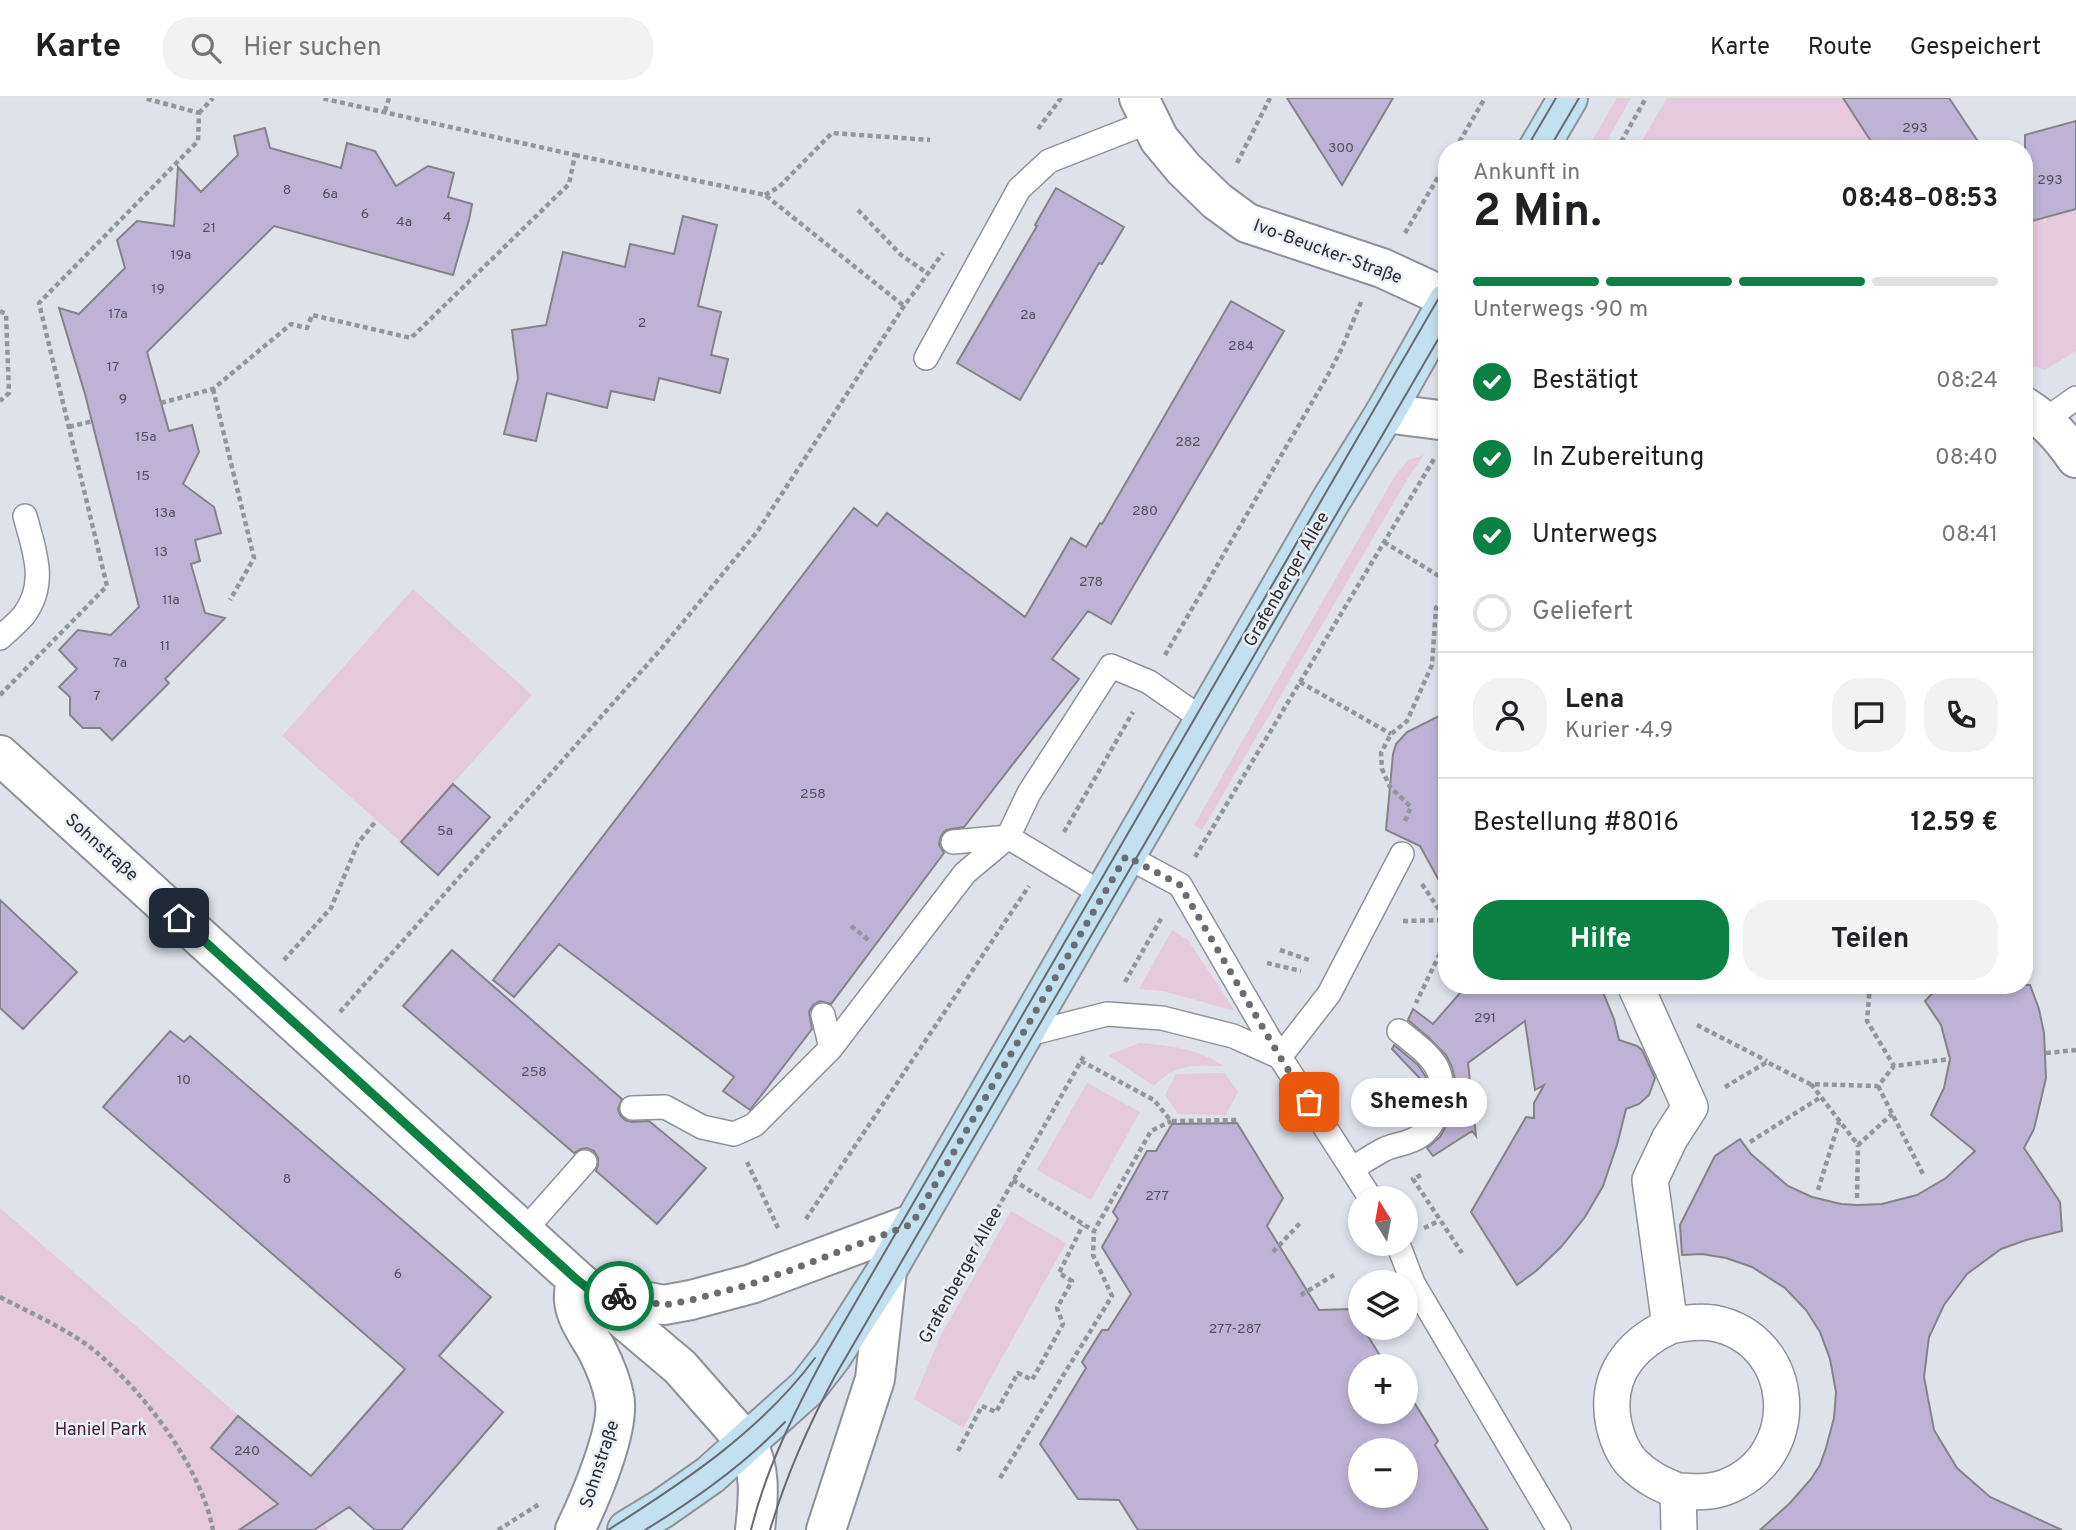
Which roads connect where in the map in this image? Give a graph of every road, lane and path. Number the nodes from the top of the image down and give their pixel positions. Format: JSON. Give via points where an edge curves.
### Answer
{"nodes":[{"id":1,"x":144,"y":98,"type":"edge"},
{"id":2,"x":213,"y":98,"type":"edge"},
{"id":3,"x":321,"y":98,"type":"edge"},
{"id":4,"x":389,"y":98,"type":"edge"},
{"id":5,"x":1062,"y":98,"type":"edge"},
{"id":6,"x":1270,"y":98,"type":"edge"},
{"id":7,"x":1485,"y":98,"type":"edge"},
{"id":8,"x":1568,"y":98,"type":"edge"},
{"id":9,"x":1646,"y":98,"type":"edge"},
{"id":10,"x":1145,"y":110,"type":"edge"},
{"id":11,"x":385,"y":111,"type":"junction"},
{"id":12,"x":199,"y":113,"type":"junction"},
{"id":13,"x":1036,"y":131,"type":"dead end"},
{"id":14,"x":930,"y":140,"type":"dead end"},
{"id":15,"x":1460,"y":140,"type":"edge"},
{"id":16,"x":1543,"y":140,"type":"edge"},
{"id":17,"x":1622,"y":140,"type":"edge"},
{"id":18,"x":575,"y":155,"type":"junction"},
{"id":19,"x":1438,"y":177,"type":"edge"},
{"id":20,"x":765,"y":195,"type":"junction"},
{"id":21,"x":1217,"y":201,"type":"junction"},
{"id":22,"x":858,"y":210,"type":"dead end"},
{"id":23,"x":1403,"y":236,"type":"dead end"},
{"id":24,"x":944,"y":251,"type":"dead end"},
{"id":25,"x":927,"y":273,"type":"junction"},
{"id":26,"x":1366,"y":290,"type":"dead end"},
{"id":27,"x":904,"y":306,"type":"junction"},
{"id":28,"x":1438,"y":309,"type":"edge"},
{"id":29,"x":0,"y":311,"type":"edge"},
{"id":30,"x":1438,"y":323,"type":"edge"},
{"id":31,"x":926,"y":358,"type":"dead end"},
{"id":32,"x":213,"y":389,"type":"junction"},
{"id":33,"x":2076,"y":398,"type":"edge"},
{"id":34,"x":0,"y":401,"type":"edge"},
{"id":35,"x":161,"y":403,"type":"dead end"},
{"id":36,"x":1385,"y":413,"type":"junction"},
{"id":37,"x":2035,"y":414,"type":"edge"},
{"id":38,"x":93,"y":421,"type":"dead end"},
{"id":39,"x":69,"y":427,"type":"junction"},
{"id":40,"x":1438,"y":433,"type":"edge"},
{"id":41,"x":1438,"y":444,"type":"edge"},
{"id":42,"x":2076,"y":458,"type":"edge"},
{"id":43,"x":25,"y":516,"type":"dead end"},
{"id":44,"x":1384,"y":542,"type":"junction"},
{"id":45,"x":1438,"y":575,"type":"edge"},
{"id":46,"x":230,"y":600,"type":"dead end"},
{"id":47,"x":1438,"y":605,"type":"edge"},
{"id":48,"x":0,"y":638,"type":"edge"},
{"id":49,"x":1149,"y":682,"type":"junction"},
{"id":50,"x":1300,"y":682,"type":"junction"},
{"id":51,"x":0,"y":695,"type":"edge"},
{"id":52,"x":1205,"y":721,"type":"junction"},
{"id":53,"x":1391,"y":734,"type":"junction"},
{"id":54,"x":0,"y":755,"type":"edge"},
{"id":55,"x":376,"y":821,"type":"dead end"},
{"id":56,"x":1063,"y":835,"type":"dead end"},
{"id":57,"x":1008,"y":837,"type":"junction"},
{"id":58,"x":953,"y":842,"type":"dead end"},
{"id":59,"x":1402,"y":854,"type":"joint"},
{"id":60,"x":1126,"y":856,"type":"junction"},
{"id":61,"x":1195,"y":858,"type":"dead end"},
{"id":62,"x":1033,"y":881,"type":"dead end"},
{"id":63,"x":1104,"y":895,"type":"junction"},
{"id":64,"x":1159,"y":923,"type":"dead end"},
{"id":65,"x":1267,"y":963,"type":"dead end"},
{"id":66,"x":1301,"y":971,"type":"dead end"},
{"id":67,"x":258,"y":990,"type":"junction"},
{"id":68,"x":1119,"y":993,"type":"dead end"},
{"id":69,"x":1639,"y":994,"type":"edge"},
{"id":70,"x":1643,"y":994,"type":"edge"},
{"id":71,"x":1869,"y":994,"type":"edge"},
{"id":72,"x":823,"y":1015,"type":"dead end"},
{"id":73,"x":1399,"y":1031,"type":"dead end"},
{"id":74,"x":1021,"y":1036,"type":"junction"},
{"id":75,"x":314,"y":1041,"type":"junction"},
{"id":76,"x":831,"y":1048,"type":"junction"},
{"id":77,"x":2076,"y":1050,"type":"edge"},
{"id":78,"x":1086,"y":1052,"type":"dead end"},
{"id":79,"x":2046,"y":1053,"type":"dead end"},
{"id":80,"x":1280,"y":1057,"type":"junction"},
{"id":81,"x":1950,"y":1059,"type":"dead end"},
{"id":82,"x":1082,"y":1061,"type":"junction"},
{"id":83,"x":1767,"y":1062,"type":"junction"},
{"id":84,"x":1894,"y":1066,"type":"junction"},
{"id":85,"x":1810,"y":1084,"type":"junction"},
{"id":86,"x":1878,"y":1086,"type":"junction"},
{"id":87,"x":1821,"y":1097,"type":"junction"},
{"id":88,"x":1690,"y":1107,"type":"junction"},
{"id":89,"x":632,"y":1108,"type":"dead end"},
{"id":90,"x":1892,"y":1114,"type":"junction"},
{"id":91,"x":1237,"y":1120,"type":"dead end"},
{"id":92,"x":1171,"y":1121,"type":"junction"},
{"id":93,"x":1840,"y":1121,"type":"junction"},
{"id":94,"x":734,"y":1134,"type":"junction"},
{"id":95,"x":1750,"y":1142,"type":"dead end"},
{"id":96,"x":1858,"y":1145,"type":"junction"},
{"id":97,"x":585,"y":1162,"type":"dead end"},
{"id":98,"x":1352,"y":1169,"type":"junction"},
{"id":99,"x":1923,"y":1174,"type":"dead end"},
{"id":100,"x":1013,"y":1180,"type":"junction"},
{"id":101,"x":1363,"y":1186,"type":"edge"},
{"id":102,"x":1818,"y":1190,"type":"dead end"},
{"id":103,"x":1857,"y":1198,"type":"dead end"},
{"id":104,"x":1300,"y":1223,"type":"dead end"},
{"id":105,"x":802,"y":1224,"type":"dead end"},
{"id":106,"x":912,"y":1224,"type":"junction"},
{"id":107,"x":1083,"y":1225,"type":"junction"},
{"id":108,"x":524,"y":1231,"type":"junction"},
{"id":109,"x":1094,"y":1231,"type":"junction"},
{"id":110,"x":779,"y":1232,"type":"dead end"},
{"id":111,"x":1273,"y":1252,"type":"dead end"},
{"id":112,"x":1403,"y":1256,"type":"edge"},
{"id":113,"x":887,"y":1270,"type":"junction"},
{"id":114,"x":1334,"y":1275,"type":"dead end"},
{"id":115,"x":583,"y":1285,"type":"junction"},
{"id":116,"x":1301,"y":1295,"type":"dead end"},
{"id":117,"x":0,"y":1297,"type":"edge"},
{"id":118,"x":1670,"y":1326,"type":"junction"},
{"id":119,"x":918,"y":1351,"type":"dead end"},
{"id":120,"x":747,"y":1443,"type":"junction"},
{"id":121,"x":958,"y":1451,"type":"dead end"},
{"id":122,"x":1000,"y":1478,"type":"dead end"},
{"id":123,"x":1678,"y":1491,"type":"junction"},
{"id":124,"x":213,"y":1530,"type":"edge"},
{"id":125,"x":575,"y":1530,"type":"edge"},
{"id":126,"x":627,"y":1530,"type":"edge"},
{"id":127,"x":755,"y":1530,"type":"edge"},
{"id":128,"x":825,"y":1530,"type":"edge"},
{"id":129,"x":1559,"y":1530,"type":"edge"},
{"id":130,"x":1679,"y":1530,"type":"edge"}],
"edges":[{"from":1,"to":12,"type":"path"},
{"from":2,"to":12,"type":"path"},
{"from":3,"to":11,"type":"path"},
{"from":4,"to":11,"type":"path"},
{"from":5,"to":13,"type":"path"},
{"from":6,"to":21,"type":"path"},
{"from":7,"to":15,"type":"path"},
{"from":8,"to":16,"type":"main road"},
{"from":9,"to":17,"type":"path"},
{"from":10,"to":21,"type":"street","name":"Ivo-Beucker-Straße","via":[[1159,139]]},
{"from":10,"to":31,"type":"lane","via":[[1049,162],[1018,189]]},
{"from":11,"to":18,"type":"path"},
{"from":12,"to":39,"type":"path","via":[[198,141],[39,303]]},
{"from":14,"to":20,"type":"path","via":[[832,133],[779,187]]},
{"from":18,"to":20,"type":"path"},
{"from":18,"to":32,"type":"path","via":[[569,184],[411,338],[312,315],[307,328],[291,324]]},
{"from":19,"to":23,"type":"path"},
{"from":20,"to":27,"type":"path"},
{"from":21,"to":28,"type":"street","name":"Ivo-Beucker-Straße","via":[[1247,223],[1382,268]]},
{"from":22,"to":25,"type":"path","via":[[901,255]]},
{"from":24,"to":25,"type":"path"},
{"from":25,"to":27,"type":"path"},
{"from":26,"to":49,"type":"path","via":[[1328,375]]},
{"from":27,"to":75,"type":"path","via":[[757,533],[661,649]]},
{"from":29,"to":34,"type":"path","via":[[6,314],[9,393]]},
{"from":30,"to":36,"type":"main road","name":"Grafenberger Allee"},
{"from":32,"to":35,"type":"path"},
{"from":32,"to":46,"type":"path","via":[[254,558]]},
{"from":33,"to":37,"type":"lane"},
{"from":36,"to":40,"type":"street"},
{"from":36,"to":52,"type":"main road","name":"Grafenberger Allee"},
{"from":37,"to":42,"type":"street","via":[[2061,436]]},
{"from":38,"to":39,"type":"path"},
{"from":39,"to":51,"type":"path","via":[[107,586]]},
{"from":41,"to":44,"type":"path"},
{"from":43,"to":48,"type":"lane","via":[[38,568],[37,585],[24,615]]},
{"from":44,"to":45,"type":"path"},
{"from":44,"to":50,"type":"path"},
{"from":47,"to":53,"type":"path","via":[[1432,665],[1407,721]]},
{"from":49,"to":52,"type":"lane"},
{"from":49,"to":56,"type":"path"},
{"from":49,"to":57,"type":"lane","via":[[1111,666],[1028,793]]},
{"from":50,"to":53,"type":"path"},
{"from":50,"to":61,"type":"path"},
{"from":52,"to":60,"type":"main road","name":"Grafenberger Allee"},
{"from":53,"to":59,"type":"path","via":[[1381,753],[1382,769],[1390,787],[1411,807],[1397,836]]},
{"from":54,"to":67,"type":"street","name":"Sohnstraße"},
{"from":55,"to":67,"type":"path","via":[[358,843],[331,908]]},
{"from":57,"to":58,"type":"lane"},
{"from":57,"to":63,"type":"lane"},
{"from":57,"to":76,"type":"lane","via":[[965,873]]},
{"from":59,"to":80,"type":"lane","via":[[1329,995]]},
{"from":60,"to":63,"type":"main road","name":"Grafenberger Allee"},
{"from":60,"to":80,"type":"lane","via":[[1180,885]]},
{"from":62,"to":105,"type":"path"},
{"from":63,"to":74,"type":"main road","name":"Grafenberger Allee"},
{"from":64,"to":68,"type":"path"},
{"from":65,"to":66,"type":"path"},
{"from":67,"to":75,"type":"street","name":"Sohnstraße"},
{"from":69,"to":88,"type":"street"},
{"from":70,"to":83,"type":"path"},
{"from":71,"to":84,"type":"path","via":[[1867,1021]]},
{"from":72,"to":76,"type":"lane"},
{"from":73,"to":98,"type":"lane","via":[[1429,1055],[1442,1074],[1436,1117],[1423,1135],[1386,1148]]},
{"from":74,"to":80,"type":"lane","via":[[1107,1014],[1162,1018],[1233,1036]]},
{"from":74,"to":106,"type":"main road","name":"Grafenberger Allee"},
{"from":75,"to":108,"type":"street","name":"Sohnstraße"},
{"from":76,"to":94,"type":"lane","via":[[754,1125]]},
{"from":77,"to":79,"type":"path"},
{"from":78,"to":82,"type":"path","name":"Grafenberger Allee"},
{"from":80,"to":98,"type":"lane"},
{"from":81,"to":84,"type":"path"},
{"from":82,"to":92,"type":"path","via":[[1154,1100]]},
{"from":82,"to":100,"type":"path","name":"Grafenberger Allee"},
{"from":83,"to":85,"type":"path"},
{"from":83,"to":88,"type":"path"},
{"from":84,"to":86,"type":"path"},
{"from":85,"to":86,"type":"path"},
{"from":85,"to":87,"type":"path"},
{"from":86,"to":90,"type":"path"},
{"from":87,"to":93,"type":"path"},
{"from":87,"to":95,"type":"path"},
{"from":88,"to":118,"type":"street","via":[[1650,1180]]},
{"from":89,"to":94,"type":"lane","via":[[665,1107],[702,1127]]},
{"from":90,"to":96,"type":"path"},
{"from":90,"to":99,"type":"path"},
{"from":91,"to":92,"type":"path"},
{"from":92,"to":109,"type":"path","via":[[1151,1131]]},
{"from":93,"to":96,"type":"path"},
{"from":93,"to":102,"type":"path"},
{"from":94,"to":110,"type":"path"},
{"from":96,"to":103,"type":"path"},
{"from":97,"to":108,"type":"lane"},
{"from":98,"to":101,"type":"lane"},
{"from":100,"to":107,"type":"path"},
{"from":100,"to":119,"type":"path","name":"Grafenberger Allee"},
{"from":104,"to":111,"type":"path"},
{"from":106,"to":113,"type":"main road","name":"Grafenberger Allee"},
{"from":106,"to":115,"type":"street","via":[[773,1276],[691,1300],[664,1305]]},
{"from":107,"to":109,"type":"path"},
{"from":107,"to":121,"type":"path","via":[[1059,1273],[1072,1281],[1057,1308],[1063,1324],[1032,1380],[1018,1373],[996,1412],[982,1406]]},
{"from":108,"to":115,"type":"street","name":"Sohnstraße"},
{"from":109,"to":122,"type":"path","via":[[1093,1255],[1112,1296]]},
{"from":112,"to":129,"type":"lane","via":[[1413,1283]]},
{"from":113,"to":120,"type":"main road","name":"Grafenberger Allee","via":[[808,1387]]},
{"from":113,"to":128,"type":"street","via":[[875,1378]]},
{"from":114,"to":116,"type":"path"},
{"from":115,"to":120,"type":"street","name":"Sohnstraße","via":[[680,1367]]},
{"from":115,"to":125,"type":"street","name":"Sohnstraße","via":[[574,1301],[609,1378],[615,1418]]},
{"from":117,"to":124,"type":"path","via":[[56,1325],[101,1356],[141,1398],[184,1455]]},
{"from":118,"to":123,"type":"street","via":[[1651,1334],[1622,1365],[1611,1411],[1617,1437],[1630,1461],[1652,1480]]},
{"from":118,"to":123,"type":"street","via":[[1712,1323],[1733,1329],[1755,1344],[1771,1364],[1783,1410],[1778,1436],[1748,1476],[1725,1488]]},
{"from":120,"to":126,"type":"main road","name":"Grafenberger Allee","via":[[710,1475]]},
{"from":120,"to":127,"type":"street","via":[[756,1465]]},
{"from":123,"to":130,"type":"street"}]}
